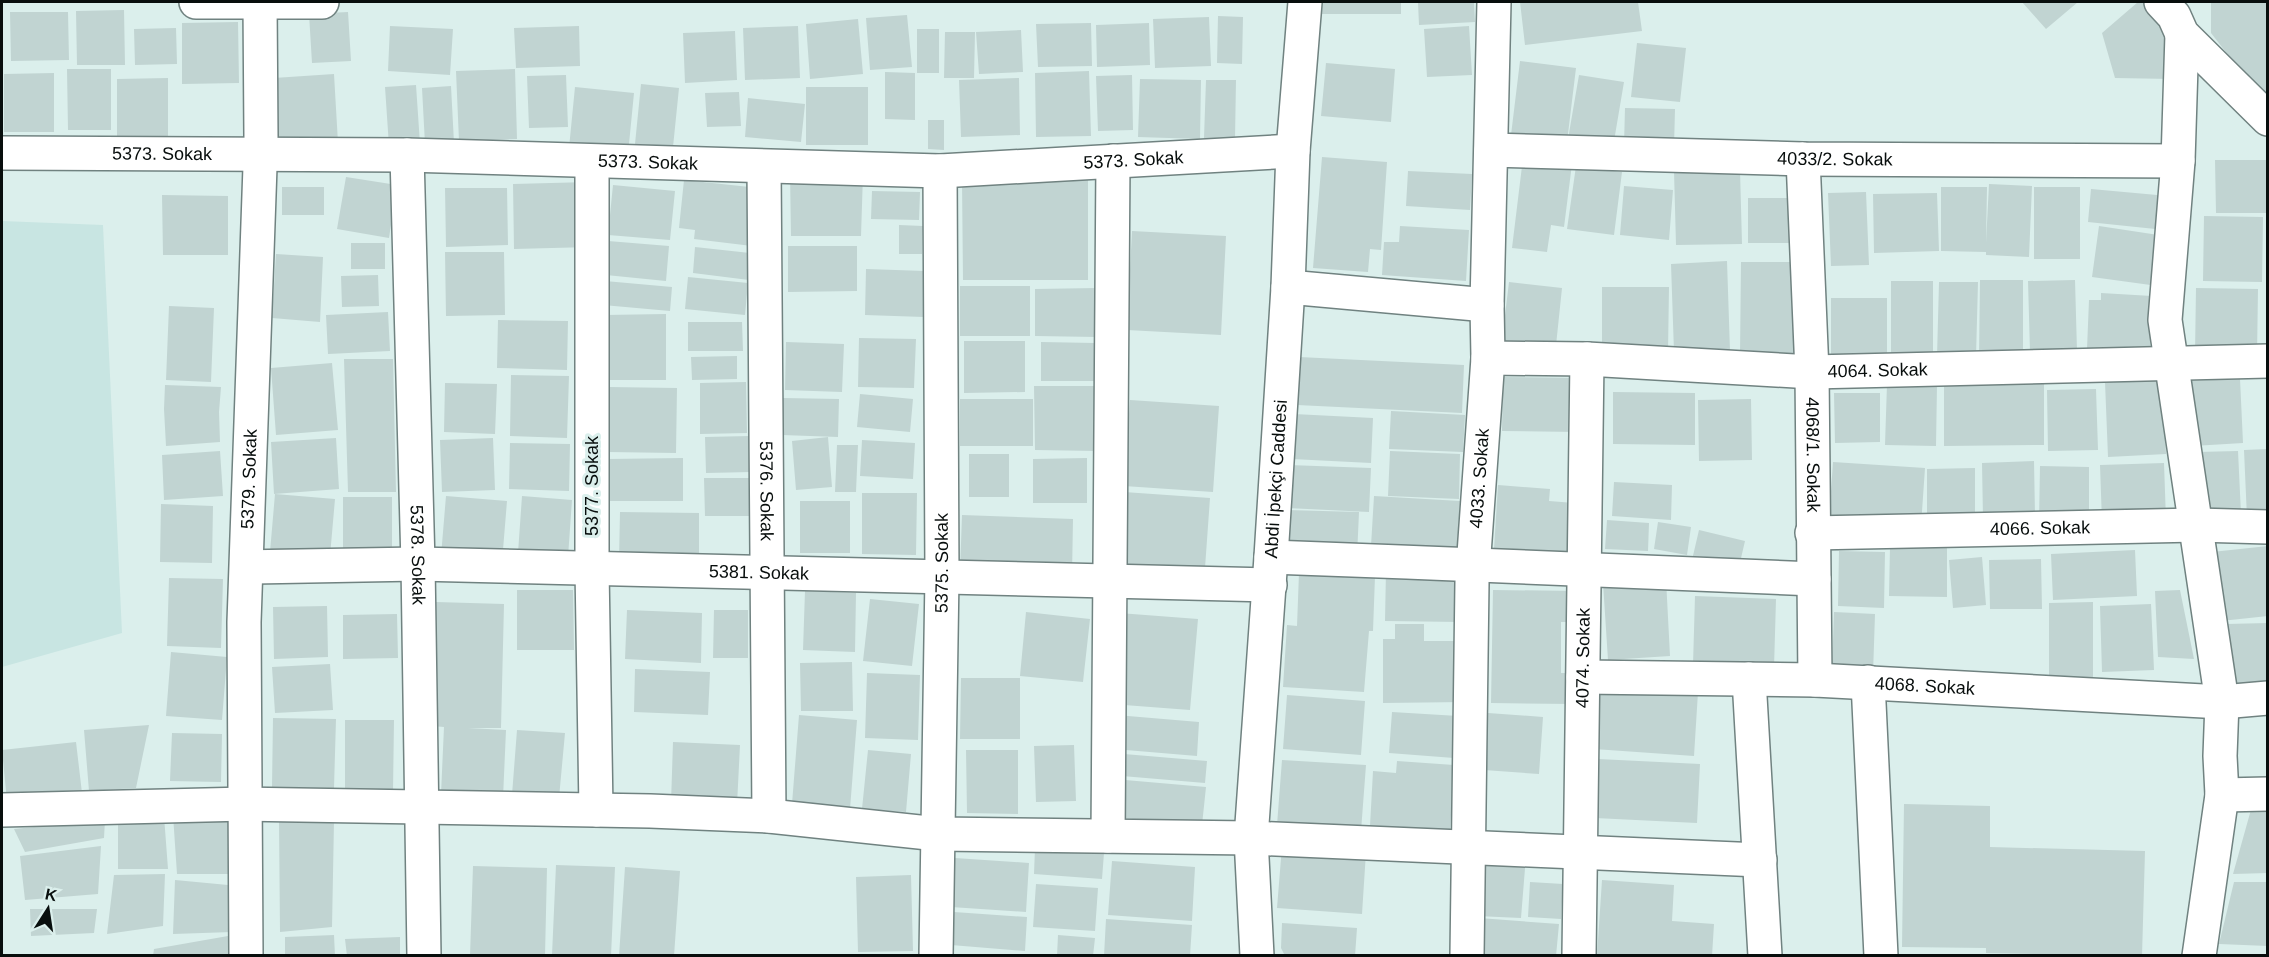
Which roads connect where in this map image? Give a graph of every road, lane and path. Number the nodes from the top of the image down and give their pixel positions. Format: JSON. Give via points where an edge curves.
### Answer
{"nodes":[{"id":1,"x":196,"y":2,"type":"edge"},
{"id":2,"x":260,"y":2,"type":"edge"},
{"id":3,"x":322,"y":2,"type":"edge"},
{"id":4,"x":1305,"y":2,"type":"edge"},
{"id":5,"x":1494,"y":2,"type":"edge"},
{"id":6,"x":2172,"y":13,"type":"edge"},
{"id":7,"x":2268,"y":119,"type":"edge"},
{"id":8,"x":1491,"y":150,"type":"junction"},
{"id":9,"x":1293,"y":152,"type":"junction"},
{"id":10,"x":2,"y":153,"type":"edge"},
{"id":11,"x":260,"y":155,"type":"junction"},
{"id":12,"x":407,"y":155,"type":"junction"},
{"id":13,"x":1803,"y":159,"type":"junction"},
{"id":14,"x":1113,"y":161,"type":"junction"},
{"id":15,"x":2178,"y":161,"type":"junction"},
{"id":16,"x":592,"y":162,"type":"junction"},
{"id":17,"x":765,"y":167,"type":"junction"},
{"id":18,"x":940,"y":171,"type":"junction"},
{"id":19,"x":1288,"y":287,"type":"junction"},
{"id":20,"x":1487,"y":305,"type":"junction"},
{"id":21,"x":1488,"y":358,"type":"junction"},
{"id":22,"x":1587,"y":359,"type":"junction"},
{"id":23,"x":2268,"y":361,"type":"edge"},
{"id":24,"x":2172,"y":364,"type":"junction"},
{"id":25,"x":1812,"y":372,"type":"junction"},
{"id":26,"x":2197,"y":525,"type":"junction"},
{"id":27,"x":2268,"y":527,"type":"edge"},
{"id":28,"x":1812,"y":533,"type":"junction"},
{"id":29,"x":418,"y":564,"type":"junction"},
{"id":30,"x":1473,"y":565,"type":"junction"},
{"id":31,"x":247,"y":567,"type":"junction"},
{"id":32,"x":1584,"y":567,"type":"junction"},
{"id":33,"x":592,"y":569,"type":"junction"},
{"id":34,"x":1270,"y":571,"type":"junction"},
{"id":35,"x":768,"y":573,"type":"junction"},
{"id":36,"x":942,"y":576,"type":"junction"},
{"id":37,"x":1814,"y":579,"type":"junction"},
{"id":38,"x":1109,"y":580,"type":"junction"},
{"id":39,"x":1583,"y":677,"type":"junction"},
{"id":40,"x":1749,"y":679,"type":"junction"},
{"id":41,"x":1815,"y":680,"type":"junction"},
{"id":42,"x":1868,"y":682,"type":"junction"},
{"id":43,"x":2268,"y":698,"type":"edge"},
{"id":44,"x":2222,"y":702,"type":"junction"},
{"id":45,"x":2268,"y":794,"type":"edge"},
{"id":46,"x":2222,"y":795,"type":"junction"},
{"id":47,"x":246,"y":804,"type":"junction"},
{"id":48,"x":423,"y":806,"type":"junction"},
{"id":49,"x":2,"y":810,"type":"edge"},
{"id":50,"x":596,"y":810,"type":"junction"},
{"id":51,"x":769,"y":816,"type":"junction"},
{"id":52,"x":938,"y":834,"type":"junction"},
{"id":53,"x":1107,"y":836,"type":"junction"},
{"id":54,"x":1251,"y":838,"type":"junction"},
{"id":55,"x":1469,"y":847,"type":"junction"},
{"id":56,"x":1580,"y":852,"type":"junction"},
{"id":57,"x":1760,"y":860,"type":"junction"},
{"id":58,"x":939,"y":955,"type":"edge"},
{"id":59,"x":246,"y":956,"type":"edge"},
{"id":60,"x":424,"y":956,"type":"edge"},
{"id":61,"x":1257,"y":956,"type":"edge"},
{"id":62,"x":1467,"y":956,"type":"edge"},
{"id":63,"x":1579,"y":956,"type":"edge"},
{"id":64,"x":1765,"y":956,"type":"edge"},
{"id":65,"x":1881,"y":956,"type":"edge"},
{"id":66,"x":2199,"y":956,"type":"edge"}],
"edges":[{"from":1,"to":2,"type":"street"},
{"from":2,"to":3,"type":"street"},
{"from":2,"to":11,"type":"street","name":"5379. Sokak"},
{"from":4,"to":9,"type":"street","name":"Abdi İpekçi Caddesi"},
{"from":5,"to":8,"type":"street","name":"4033. Sokak"},
{"from":6,"to":7,"type":"street"},
{"from":6,"to":15,"type":"street"},
{"from":8,"to":13,"type":"street","name":"4033/2. Sokak"},
{"from":8,"to":20,"type":"street","name":"4033. Sokak"},
{"from":9,"to":14,"type":"street","name":"5373. Sokak"},
{"from":9,"to":19,"type":"street","name":"Abdi İpekçi Caddesi"},
{"from":10,"to":11,"type":"street","name":"5373. Sokak"},
{"from":11,"to":12,"type":"street","name":"5373. Sokak"},
{"from":11,"to":31,"type":"street","name":"5379. Sokak"},
{"from":12,"to":16,"type":"street","name":"5373. Sokak"},
{"from":12,"to":29,"type":"street","name":"5378. Sokak"},
{"from":13,"to":15,"type":"street","name":"4033/2. Sokak"},
{"from":13,"to":25,"type":"street","name":"4068/1. Sokak"},
{"from":14,"to":18,"type":"street","name":"5373. Sokak"},
{"from":14,"to":38,"type":"street"},
{"from":15,"to":24,"type":"street","via":[[2165,320]]},
{"from":16,"to":17,"type":"street","name":"5373. Sokak"},
{"from":16,"to":33,"type":"street","name":"5377. Sokak"},
{"from":17,"to":18,"type":"street","name":"5373. Sokak"},
{"from":17,"to":35,"type":"street","name":"5376. Sokak"},
{"from":18,"to":36,"type":"street","name":"5375. Sokak"},
{"from":19,"to":20,"type":"street"},
{"from":19,"to":34,"type":"street","name":"Abdi İpekçi Caddesi"},
{"from":20,"to":21,"type":"street","name":"4033. Sokak"},
{"from":21,"to":22,"type":"street","name":"4064. Sokak"},
{"from":21,"to":30,"type":"street","name":"4033. Sokak"},
{"from":22,"to":25,"type":"street","name":"4064. Sokak"},
{"from":22,"to":32,"type":"street","name":"4074. Sokak"},
{"from":23,"to":24,"type":"street","name":"4064. Sokak"},
{"from":24,"to":25,"type":"street","name":"4064. Sokak"},
{"from":24,"to":26,"type":"street"},
{"from":25,"to":28,"type":"street","name":"4068/1. Sokak"},
{"from":26,"to":27,"type":"street","name":"4066. Sokak"},
{"from":26,"to":28,"type":"street","name":"4066. Sokak"},
{"from":26,"to":44,"type":"street"},
{"from":28,"to":37,"type":"street","name":"4068/1. Sokak"},
{"from":29,"to":31,"type":"street","name":"5381. Sokak"},
{"from":29,"to":33,"type":"street","name":"5381. Sokak"},
{"from":29,"to":48,"type":"street","name":"5378. Sokak"},
{"from":30,"to":32,"type":"street","name":"5381. Sokak"},
{"from":30,"to":34,"type":"street","name":"5381. Sokak"},
{"from":30,"to":55,"type":"street","name":"4033. Sokak"},
{"from":31,"to":47,"type":"street","name":"5379. Sokak"},
{"from":32,"to":37,"type":"street","name":"5381. Sokak"},
{"from":32,"to":39,"type":"street","name":"4074. Sokak"},
{"from":33,"to":35,"type":"street","name":"5381. Sokak"},
{"from":33,"to":50,"type":"street","name":"5377. Sokak"},
{"from":34,"to":38,"type":"street","name":"5381. Sokak"},
{"from":34,"to":54,"type":"street","name":"Abdi İpekçi Caddesi"},
{"from":35,"to":36,"type":"street","name":"5381. Sokak"},
{"from":35,"to":51,"type":"street","name":"5376. Sokak"},
{"from":36,"to":38,"type":"street","name":"5381. Sokak"},
{"from":36,"to":52,"type":"street","name":"5375. Sokak"},
{"from":37,"to":41,"type":"street","name":"4068/1. Sokak"},
{"from":38,"to":53,"type":"street"},
{"from":39,"to":40,"type":"street","name":"4068. Sokak"},
{"from":39,"to":56,"type":"street","name":"4074. Sokak"},
{"from":40,"to":41,"type":"street","name":"4068. Sokak"},
{"from":40,"to":57,"type":"street"},
{"from":41,"to":42,"type":"street","name":"4068. Sokak"},
{"from":42,"to":44,"type":"street","name":"4068. Sokak"},
{"from":42,"to":65,"type":"street"},
{"from":43,"to":44,"type":"street","name":"4068. Sokak"},
{"from":44,"to":46,"type":"street"},
{"from":45,"to":46,"type":"street"},
{"from":46,"to":66,"type":"street"},
{"from":47,"to":48,"type":"street"},
{"from":47,"to":49,"type":"street"},
{"from":47,"to":59,"type":"street","name":"5379. Sokak"},
{"from":48,"to":50,"type":"street"},
{"from":48,"to":60,"type":"street","name":"5378. Sokak"},
{"from":50,"to":51,"type":"street"},
{"from":51,"to":52,"type":"street"},
{"from":52,"to":53,"type":"street"},
{"from":52,"to":58,"type":"street","name":"5375. Sokak"},
{"from":53,"to":54,"type":"street"},
{"from":54,"to":55,"type":"street"},
{"from":54,"to":61,"type":"street","name":"Abdi İpekçi Caddesi"},
{"from":55,"to":56,"type":"street"},
{"from":55,"to":62,"type":"street","name":"4033. Sokak"},
{"from":56,"to":57,"type":"street"},
{"from":56,"to":63,"type":"street","name":"4074. Sokak"},
{"from":57,"to":64,"type":"street"}]}
